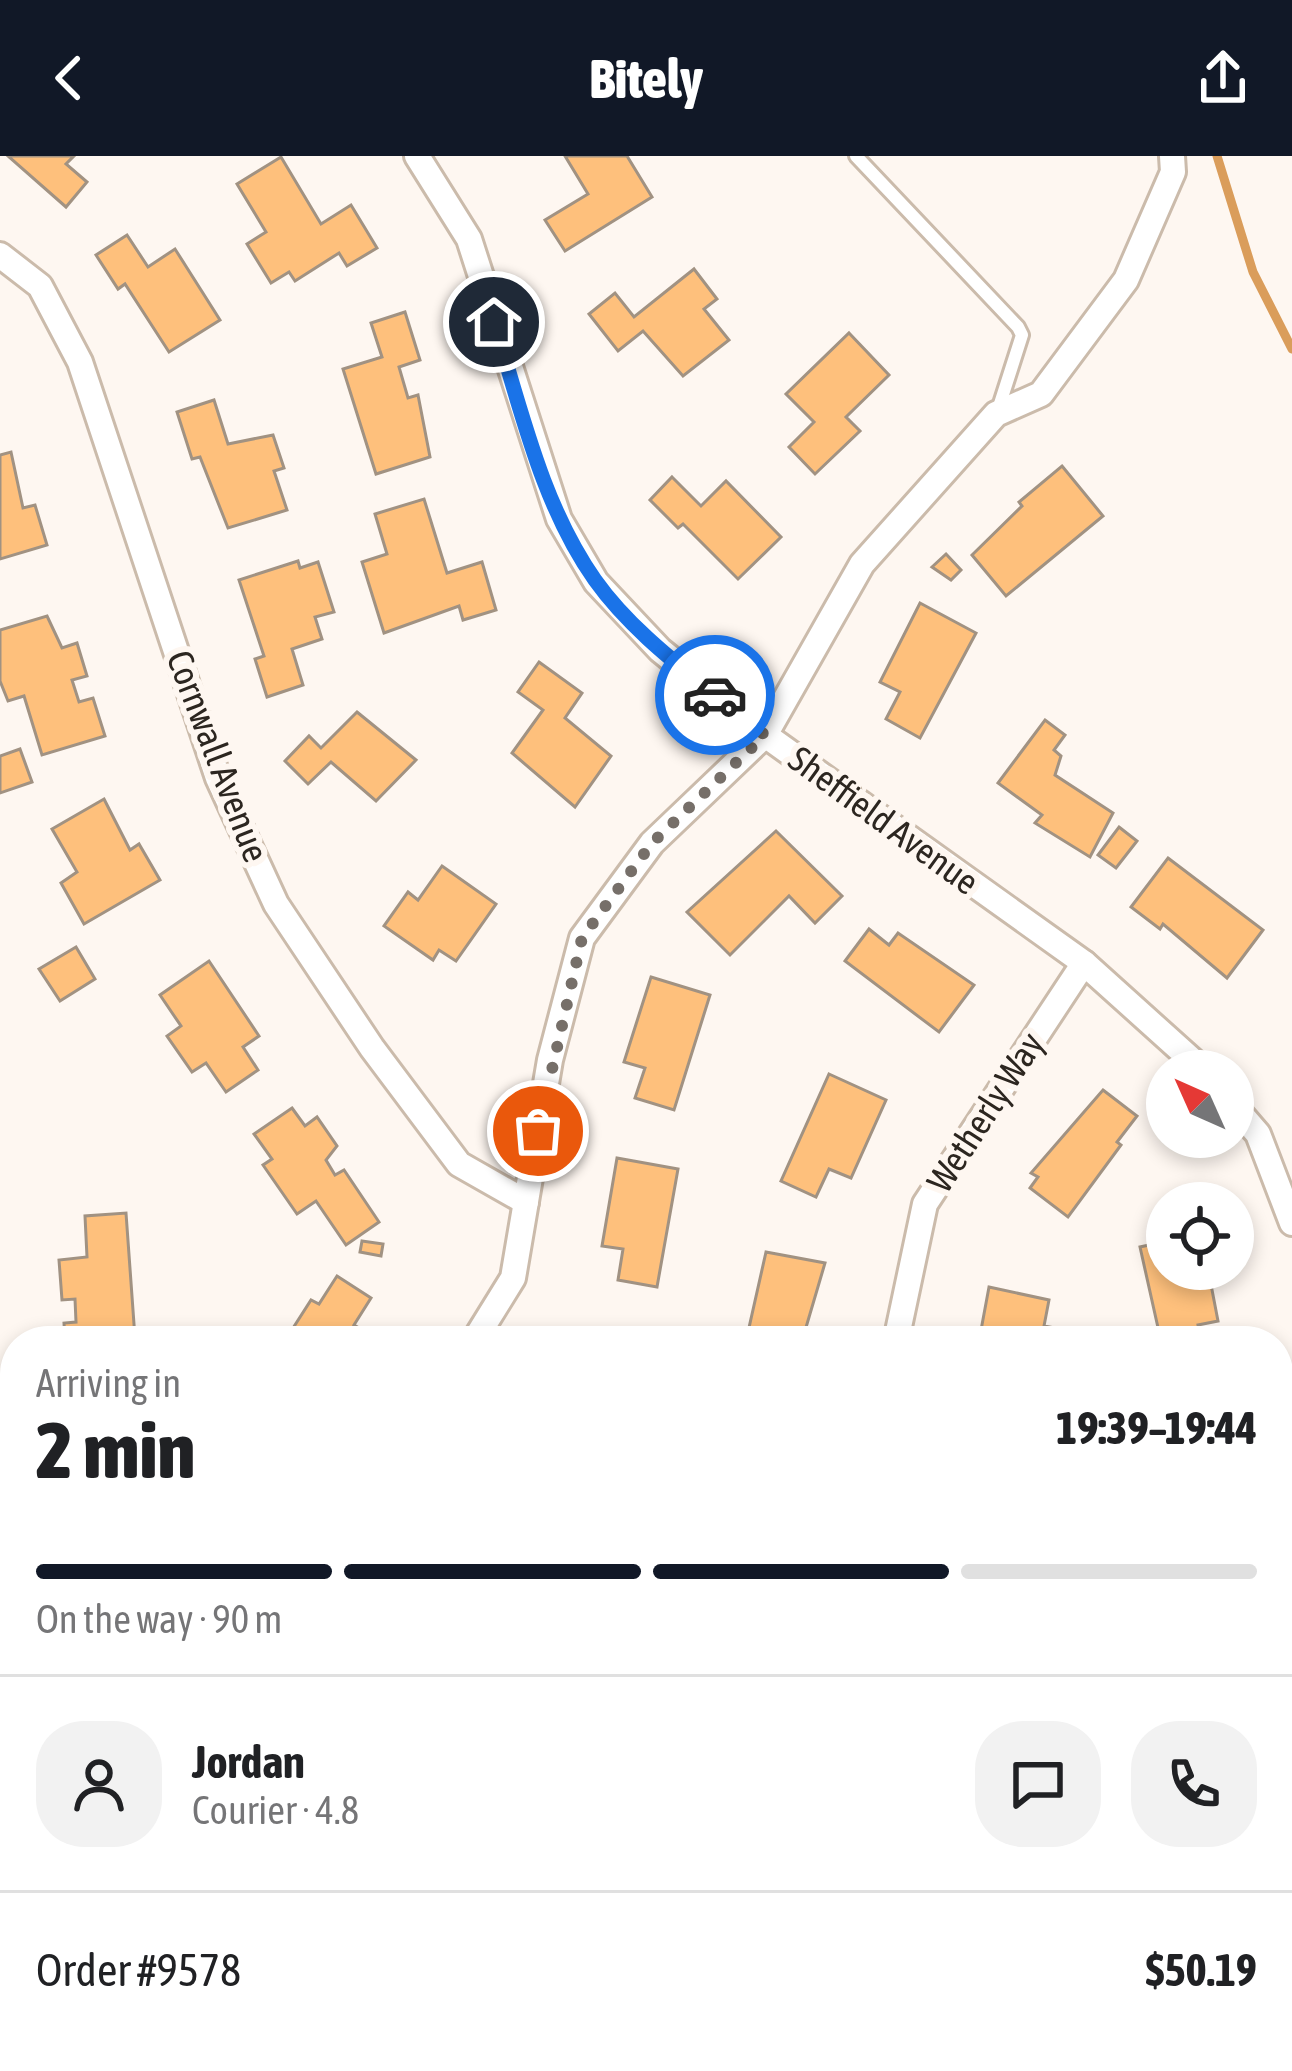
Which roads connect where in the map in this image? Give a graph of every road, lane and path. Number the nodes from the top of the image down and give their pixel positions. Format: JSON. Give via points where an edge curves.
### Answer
{"nodes":[{"id":1,"x":417,"y":156,"type":"edge"},
{"id":2,"x":856,"y":156,"type":"edge"},
{"id":3,"x":1172,"y":156,"type":"edge"},
{"id":4,"x":0,"y":255,"type":"edge"},
{"id":5,"x":997,"y":414,"type":"junction"},
{"id":6,"x":765,"y":735,"type":"junction"},
{"id":7,"x":1084,"y":964,"type":"junction"},
{"id":8,"x":1180,"y":1050,"type":"edge"},
{"id":9,"x":1254,"y":1129,"type":"edge"},
{"id":10,"x":526,"y":1202,"type":"junction"},
{"id":11,"x":1292,"y":1223,"type":"edge"},
{"id":12,"x":483,"y":1326,"type":"edge"},
{"id":13,"x":899,"y":1326,"type":"edge"}],
"edges":[{"from":1,"to":6,"type":"street","name":"Sheffield Avenue","via":[[469,239],[559,519],[596,582],[660,650]]},
{"from":2,"to":5,"type":"lane","via":[[1022,334]]},
{"from":3,"to":5,"type":"street","via":[[1126,280],[1041,394]]},
{"from":4,"to":10,"type":"street","name":"Cornwall Avenue","via":[[40,286],[80,362],[218,778],[276,904],[459,1164]]},
{"from":5,"to":6,"type":"street","via":[[862,564]]},
{"from":6,"to":7,"type":"street","name":"Sheffield Avenue"},
{"from":6,"to":10,"type":"street","via":[[652,843],[582,938]]},
{"from":7,"to":8,"type":"street","name":"Sheffield Avenue"},
{"from":7,"to":13,"type":"street","name":"Wetherly Way","via":[[925,1204]]},
{"from":9,"to":11,"type":"street"},
{"from":10,"to":12,"type":"street","via":[[513,1278]]}]}
